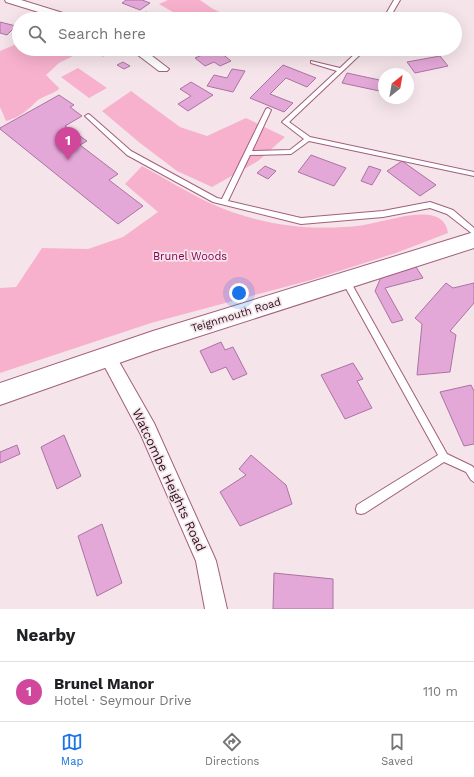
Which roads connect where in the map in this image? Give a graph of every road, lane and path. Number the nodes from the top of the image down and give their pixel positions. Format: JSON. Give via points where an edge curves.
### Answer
{"nodes":[{"id":1,"x":10,"y":0,"type":"edge"},
{"id":2,"x":397,"y":0,"type":"edge"},
{"id":3,"x":49,"y":12,"type":"edge"},
{"id":4,"x":390,"y":12,"type":"edge"},
{"id":5,"x":145,"y":56,"type":"edge"},
{"id":6,"x":355,"y":56,"type":"edge"},
{"id":7,"x":313,"y":62,"type":"dead end"},
{"id":8,"x":163,"y":69,"type":"dead end"},
{"id":9,"x":340,"y":70,"type":"junction"},
{"id":10,"x":268,"y":110,"type":"dead end"},
{"id":11,"x":88,"y":116,"type":"dead end"},
{"id":12,"x":308,"y":139,"type":"junction"},
{"id":13,"x":248,"y":153,"type":"junction"},
{"id":14,"x":474,"y":174,"type":"edge"},
{"id":15,"x":224,"y":202,"type":"junction"},
{"id":16,"x":474,"y":232,"type":"edge"},
{"id":17,"x":474,"y":240,"type":"edge"},
{"id":18,"x":346,"y":281,"type":"junction"},
{"id":19,"x":107,"y":356,"type":"junction"},
{"id":20,"x":0,"y":394,"type":"edge"},
{"id":21,"x":444,"y":457,"type":"junction"},
{"id":22,"x":474,"y":477,"type":"edge"},
{"id":23,"x":361,"y":509,"type":"dead end"},
{"id":24,"x":216,"y":609,"type":"edge"}],
"edges":[{"from":1,"to":3,"type":"street"},
{"from":2,"to":4,"type":"lane"},
{"from":5,"to":8,"type":"street"},
{"from":6,"to":9,"type":"lane"},
{"from":7,"to":9,"type":"lane"},
{"from":9,"to":12,"type":"lane","via":[[286,122]]},
{"from":10,"to":13,"type":"lane"},
{"from":11,"to":15,"type":"lane","via":[[129,153],[215,200]]},
{"from":12,"to":13,"type":"lane","via":[[292,152]]},
{"from":12,"to":14,"type":"lane"},
{"from":13,"to":15,"type":"lane"},
{"from":15,"to":16,"type":"lane","via":[[301,221],[383,214],[430,205],[450,212]]},
{"from":17,"to":18,"type":"main road","name":"Teignmouth Road"},
{"from":18,"to":19,"type":"main road","name":"Teignmouth Road"},
{"from":18,"to":21,"type":"lane"},
{"from":19,"to":20,"type":"main road","name":"Teignmouth Road"},
{"from":19,"to":24,"type":"street","name":"Watcombe Heights Road","via":[[148,429],[206,561]]},
{"from":21,"to":22,"type":"lane","via":[[469,469]]},
{"from":21,"to":23,"type":"lane"}]}
